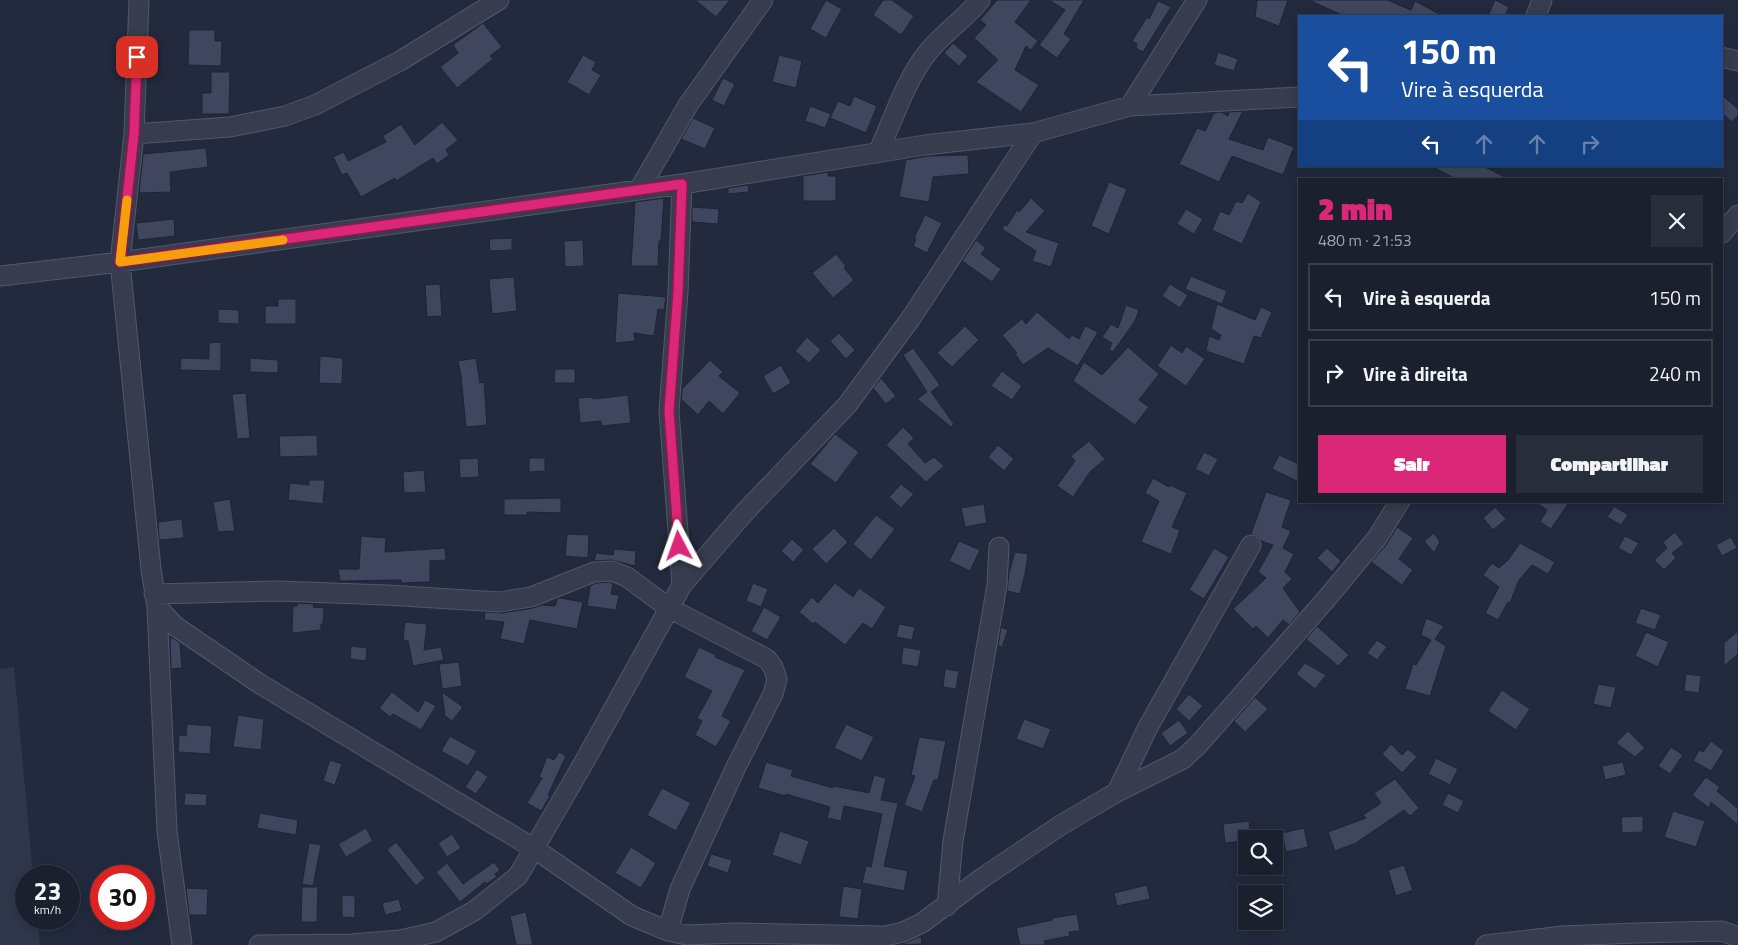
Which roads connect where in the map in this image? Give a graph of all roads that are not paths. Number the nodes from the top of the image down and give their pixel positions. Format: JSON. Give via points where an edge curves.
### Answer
{"nodes":[{"id":1,"x":139,"y":0,"type":"edge"},
{"id":2,"x":499,"y":0,"type":"edge"},
{"id":3,"x":763,"y":0,"type":"edge"},
{"id":4,"x":980,"y":0,"type":"edge"},
{"id":5,"x":1196,"y":0,"type":"edge"},
{"id":6,"x":1542,"y":0,"type":"edge"},
{"id":7,"x":475,"y":7,"type":"edge"},
{"id":8,"x":1536,"y":15,"type":"edge"},
{"id":9,"x":1723,"y":58,"type":"edge"},
{"id":10,"x":1738,"y":61,"type":"edge"},
{"id":11,"x":1298,"y":97,"type":"edge"},
{"id":12,"x":1130,"y":106,"type":"junction"},
{"id":13,"x":1033,"y":133,"type":"junction"},
{"id":14,"x":134,"y":134,"type":"junction"},
{"id":15,"x":878,"y":153,"type":"junction"},
{"id":16,"x":682,"y":184,"type":"junction"},
{"id":17,"x":639,"y":190,"type":"junction"},
{"id":18,"x":1738,"y":215,"type":"edge"},
{"id":19,"x":1723,"y":232,"type":"edge"},
{"id":20,"x":120,"y":262,"type":"junction"},
{"id":21,"x":0,"y":276,"type":"edge"},
{"id":22,"x":1399,"y":503,"type":"edge"},
{"id":23,"x":1251,"y":546,"type":"dead end"},
{"id":24,"x":999,"y":547,"type":"dead end"},
{"id":25,"x":682,"y":585,"type":"junction"},
{"id":26,"x":156,"y":600,"type":"junction"},
{"id":27,"x":669,"y":608,"type":"junction"},
{"id":28,"x":1117,"y":792,"type":"junction"},
{"id":29,"x":535,"y":848,"type":"junction"},
{"id":30,"x":946,"y":906,"type":"junction"},
{"id":31,"x":668,"y":931,"type":"junction"},
{"id":32,"x":1738,"y":937,"type":"edge"},
{"id":33,"x":183,"y":944,"type":"edge"},
{"id":34,"x":259,"y":945,"type":"edge"},
{"id":35,"x":1486,"y":945,"type":"edge"}],
"edges":[{"from":1,"to":14,"type":"street"},
{"from":2,"to":7,"type":"street"},
{"from":3,"to":17,"type":"street","via":[[688,105]]},
{"from":4,"to":15,"type":"street","via":[[928,52],[915,70]]},
{"from":5,"to":12,"type":"street"},
{"from":6,"to":8,"type":"street"},
{"from":7,"to":14,"type":"street","via":[[400,61],[315,105],[285,116],[230,127]]},
{"from":9,"to":10,"type":"street"},
{"from":11,"to":12,"type":"street"},
{"from":12,"to":13,"type":"street"},
{"from":13,"to":15,"type":"street"},
{"from":13,"to":25,"type":"street","via":[[911,318],[848,404],[744,513]]},
{"from":14,"to":20,"type":"street"},
{"from":15,"to":16,"type":"street"},
{"from":16,"to":17,"type":"street"},
{"from":16,"to":25,"type":"street","via":[[669,411]]},
{"from":17,"to":20,"type":"street"},
{"from":18,"to":19,"type":"street"},
{"from":20,"to":21,"type":"street"},
{"from":20,"to":26,"type":"street"},
{"from":22,"to":28,"type":"street","via":[[1377,538],[1198,745],[1183,759]]},
{"from":23,"to":28,"type":"street","via":[[1148,727]]},
{"from":24,"to":30,"type":"street","via":[[997,585],[953,841]]},
{"from":25,"to":27,"type":"street"},
{"from":26,"to":27,"type":"street","via":[[278,591],[500,602],[531,597],[594,572],[612,571],[627,577]]},
{"from":26,"to":29,"type":"street","via":[[175,626],[260,684]]},
{"from":26,"to":33,"type":"street","via":[[167,831]]},
{"from":27,"to":29,"type":"street"},
{"from":27,"to":31,"type":"street","via":[[767,659],[777,679],[773,694],[680,890]]},
{"from":28,"to":30,"type":"street","via":[[1061,825]]},
{"from":29,"to":31,"type":"street","via":[[632,916]]},
{"from":29,"to":34,"type":"street","via":[[518,876],[474,911],[436,932],[391,941],[352,944]]},
{"from":30,"to":31,"type":"street","via":[[922,923],[885,936],[687,935]]},
{"from":32,"to":35,"type":"street","via":[[1722,931],[1626,933]]}]}
